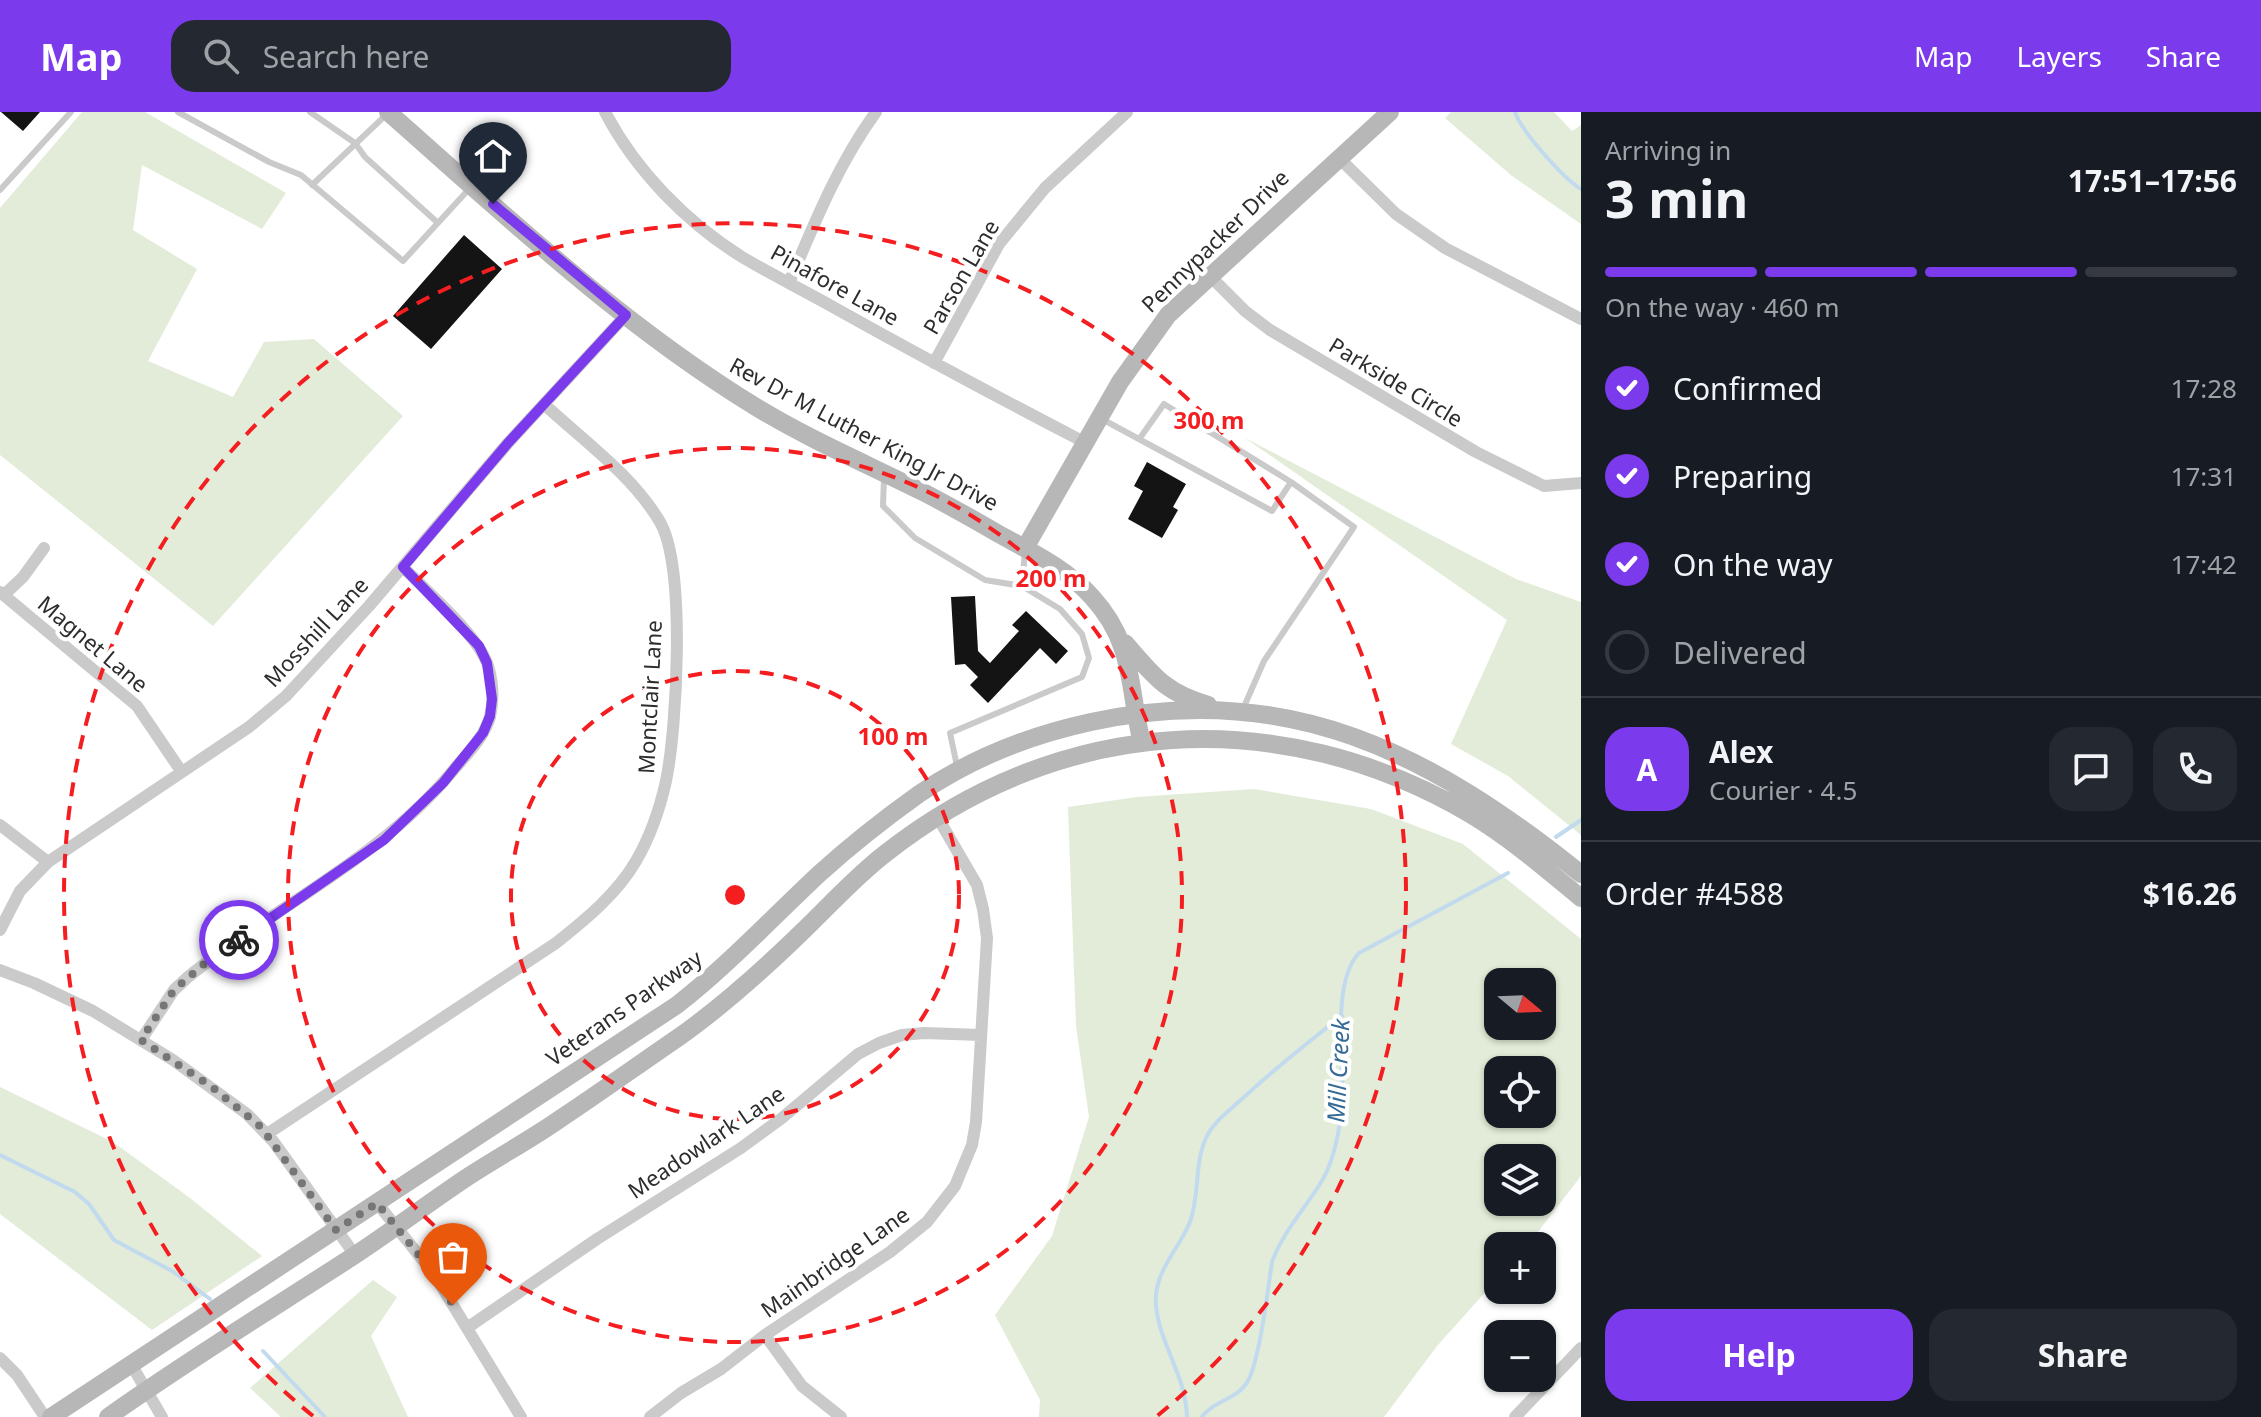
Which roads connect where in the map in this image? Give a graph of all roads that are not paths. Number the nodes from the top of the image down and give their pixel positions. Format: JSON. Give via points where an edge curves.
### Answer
{"nodes":[{"id":1,"x":71,"y":112,"type":"edge"},
{"id":2,"x":178,"y":112,"type":"edge"},
{"id":3,"x":310,"y":112,"type":"edge"},
{"id":4,"x":389,"y":112,"type":"edge"},
{"id":5,"x":876,"y":112,"type":"edge"},
{"id":6,"x":1127,"y":112,"type":"edge"},
{"id":7,"x":1390,"y":112,"type":"edge"},
{"id":8,"x":609,"y":113,"type":"edge"},
{"id":9,"x":355,"y":143,"type":"junction"},
{"id":10,"x":1338,"y":157,"type":"junction"},
{"id":11,"x":312,"y":185,"type":"junction"},
{"id":12,"x":472,"y":186,"type":"junction"},
{"id":13,"x":0,"y":190,"type":"edge"},
{"id":14,"x":438,"y":223,"type":"junction"},
{"id":15,"x":1209,"y":275,"type":"junction"},
{"id":16,"x":789,"y":283,"type":"junction"},
{"id":17,"x":626,"y":315,"type":"junction"},
{"id":18,"x":1581,"y":319,"type":"edge"},
{"id":19,"x":934,"y":363,"type":"junction"},
{"id":20,"x":545,"y":405,"type":"junction"},
{"id":21,"x":1100,"y":418,"type":"junction"},
{"id":22,"x":1140,"y":438,"type":"junction"},
{"id":23,"x":1086,"y":443,"type":"junction"},
{"id":24,"x":884,"y":474,"type":"junction"},
{"id":25,"x":1291,"y":482,"type":"junction"},
{"id":26,"x":1581,"y":483,"type":"edge"},
{"id":27,"x":44,"y":548,"type":"dead end"},
{"id":28,"x":1025,"y":548,"type":"junction"},
{"id":29,"x":403,"y":567,"type":"junction"},
{"id":30,"x":1022,"y":586,"type":"junction"},
{"id":31,"x":2,"y":594,"type":"edge"},
{"id":32,"x":1118,"y":634,"type":"junction"},
{"id":33,"x":1234,"y":711,"type":"junction"},
{"id":34,"x":1135,"y":714,"type":"junction"},
{"id":35,"x":1142,"y":743,"type":"junction"},
{"id":36,"x":958,"y":770,"type":"junction"},
{"id":37,"x":181,"y":771,"type":"junction"},
{"id":38,"x":938,"y":818,"type":"junction"},
{"id":39,"x":0,"y":825,"type":"edge"},
{"id":40,"x":48,"y":862,"type":"junction"},
{"id":41,"x":1581,"y":874,"type":"edge"},
{"id":42,"x":1581,"y":898,"type":"edge"},
{"id":43,"x":0,"y":930,"type":"edge"},
{"id":44,"x":0,"y":970,"type":"edge"},
{"id":45,"x":981,"y":1035,"type":"junction"},
{"id":46,"x":141,"y":1040,"type":"junction"},
{"id":47,"x":267,"y":1134,"type":"junction"},
{"id":48,"x":377,"y":1203,"type":"junction"},
{"id":49,"x":397,"y":1226,"type":"junction"},
{"id":50,"x":336,"y":1230,"type":"junction"},
{"id":51,"x":355,"y":1255,"type":"junction"},
{"id":52,"x":467,"y":1328,"type":"junction"},
{"id":53,"x":765,"y":1335,"type":"junction"},
{"id":54,"x":1581,"y":1348,"type":"edge"},
{"id":55,"x":0,"y":1358,"type":"edge"},
{"id":56,"x":131,"y":1364,"type":"junction"},
{"id":57,"x":147,"y":1390,"type":"junction"},
{"id":58,"x":45,"y":1417,"type":"edge"},
{"id":59,"x":51,"y":1417,"type":"edge"},
{"id":60,"x":108,"y":1417,"type":"edge"},
{"id":61,"x":162,"y":1417,"type":"edge"},
{"id":62,"x":521,"y":1417,"type":"edge"},
{"id":63,"x":650,"y":1417,"type":"edge"},
{"id":64,"x":841,"y":1417,"type":"edge"},
{"id":65,"x":1515,"y":1417,"type":"edge"}],
"edges":[{"from":1,"to":13,"type":"lane"},
{"from":2,"to":11,"type":"lane"},
{"from":3,"to":9,"type":"lane"},
{"from":4,"to":9,"type":"lane"},
{"from":4,"to":12,"type":"main road","name":"Rev Dr M Luther King Jr Drive"},
{"from":5,"to":16,"type":"street","via":[[821,207]]},
{"from":6,"to":19,"type":"street","name":"Parson Lane","via":[[1045,188],[999,244]]},
{"from":7,"to":10,"type":"main road","name":"Pennypacker Drive"},
{"from":8,"to":16,"type":"street","name":"Pinafore Lane","via":[[644,169],[683,213],[722,244]]},
{"from":9,"to":11,"type":"lane"},
{"from":9,"to":14,"type":"lane"},
{"from":10,"to":15,"type":"main road","name":"Pennypacker Drive"},
{"from":10,"to":18,"type":"street","via":[[1396,214],[1445,248]]},
{"from":11,"to":14,"type":"lane","via":[[403,261]]},
{"from":12,"to":14,"type":"lane"},
{"from":12,"to":17,"type":"main road","name":"Rev Dr M Luther King Jr Drive"},
{"from":15,"to":21,"type":"main road","name":"Pennypacker Drive","via":[[1160,325]]},
{"from":15,"to":26,"type":"street","name":"Parkside Circle","via":[[1270,330],[1476,452],[1544,486]]},
{"from":16,"to":19,"type":"street","name":"Pinafore Lane"},
{"from":17,"to":20,"type":"street","name":"Mosshill Lane"},
{"from":17,"to":24,"type":"main road","name":"Rev Dr M Luther King Jr Drive","via":[[685,362],[758,409]]},
{"from":19,"to":23,"type":"street","name":"Pinafore Lane"},
{"from":20,"to":29,"type":"street","name":"Mosshill Lane"},
{"from":20,"to":47,"type":"street","name":"Montclair Lane","via":[[627,480],[660,523],[672,559],[672,736],[666,783],[652,826],[621,881],[556,943]]},
{"from":21,"to":22,"type":"lane"},
{"from":21,"to":23,"type":"main road","name":"Pennypacker Drive"},
{"from":22,"to":25,"type":"lane","via":[[1272,511]]},
{"from":22,"to":25,"type":"lane","via":[[1164,404]]},
{"from":23,"to":28,"type":"main road","name":"Pennypacker Drive"},
{"from":24,"to":28,"type":"main road","name":"Rev Dr M Luther King Jr Drive"},
{"from":24,"to":30,"type":"lane","via":[[883,506],[915,538],[985,580]]},
{"from":25,"to":33,"type":"lane","via":[[1354,527]]},
{"from":27,"to":31,"type":"street","via":[[23,577]]},
{"from":28,"to":30,"type":"lane"},
{"from":28,"to":32,"type":"main road","name":"Rev Dr M Luther King Jr Drive","via":[[1075,581]]},
{"from":29,"to":37,"type":"street","name":"Mosshill Lane","via":[[286,696]]},
{"from":29,"to":46,"type":"street","via":[[483,654],[492,699],[483,733],[443,783],[384,840],[188,977]]},
{"from":30,"to":36,"type":"lane","via":[[1060,609],[1082,634],[1089,658],[1082,677],[950,733]]},
{"from":31,"to":37,"type":"street","name":"Magnet Lane","via":[[137,706]]},
{"from":32,"to":33,"type":"main road","via":[[1165,687]]},
{"from":32,"to":34,"type":"main road","name":"Rev Dr M Luther King Jr Drive","via":[[1131,672]]},
{"from":33,"to":34,"type":"main road","name":"Veterans Parkway"},
{"from":33,"to":41,"type":"main road","name":"Veterans Parkway","via":[[1319,725],[1398,754],[1488,803]]},
{"from":34,"to":35,"type":"main road","name":"Rev Dr M Luther King Jr Drive"},
{"from":34,"to":36,"type":"main road","name":"Veterans Parkway","via":[[1043,734]]},
{"from":35,"to":38,"type":"main road","via":[[1040,765],[966,798]]},
{"from":35,"to":42,"type":"main road","via":[[1262,742],[1370,767],[1471,815]]},
{"from":36,"to":48,"type":"main road","name":"Veterans Parkway","via":[[858,840],[677,1005]]},
{"from":37,"to":40,"type":"street","name":"Mosshill Lane"},
{"from":38,"to":45,"type":"street","name":"Mainbridge Lane","via":[[971,873],[983,909],[987,938]]},
{"from":38,"to":49,"type":"main road","via":[[877,860],[685,1033]]},
{"from":39,"to":40,"type":"street"},
{"from":40,"to":43,"type":"street","name":"Mosshill Lane","via":[[20,891]]},
{"from":44,"to":46,"type":"street","via":[[73,1001]]},
{"from":45,"to":52,"type":"street","name":"Meadowlark Lane","via":[[902,1035],[858,1054],[741,1148]]},
{"from":45,"to":53,"type":"street","name":"Mainbridge Lane","via":[[972,1145],[943,1205],[910,1238]]},
{"from":46,"to":47,"type":"street","via":[[221,1094]]},
{"from":47,"to":50,"type":"street"},
{"from":48,"to":49,"type":"street"},
{"from":48,"to":50,"type":"main road","name":"Veterans Parkway"},
{"from":49,"to":51,"type":"main road"},
{"from":49,"to":52,"type":"street"},
{"from":50,"to":51,"type":"street"},
{"from":50,"to":56,"type":"main road","name":"Veterans Parkway"},
{"from":51,"to":57,"type":"main road"},
{"from":52,"to":62,"type":"street"},
{"from":53,"to":63,"type":"street","name":"Mainbridge Lane"},
{"from":53,"to":64,"type":"street","via":[[802,1386]]},
{"from":54,"to":65,"type":"street"},
{"from":55,"to":58,"type":"street"},
{"from":56,"to":57,"type":"street"},
{"from":56,"to":59,"type":"main road","name":"Veterans Parkway"},
{"from":57,"to":60,"type":"main road"},
{"from":57,"to":61,"type":"street"}]}
